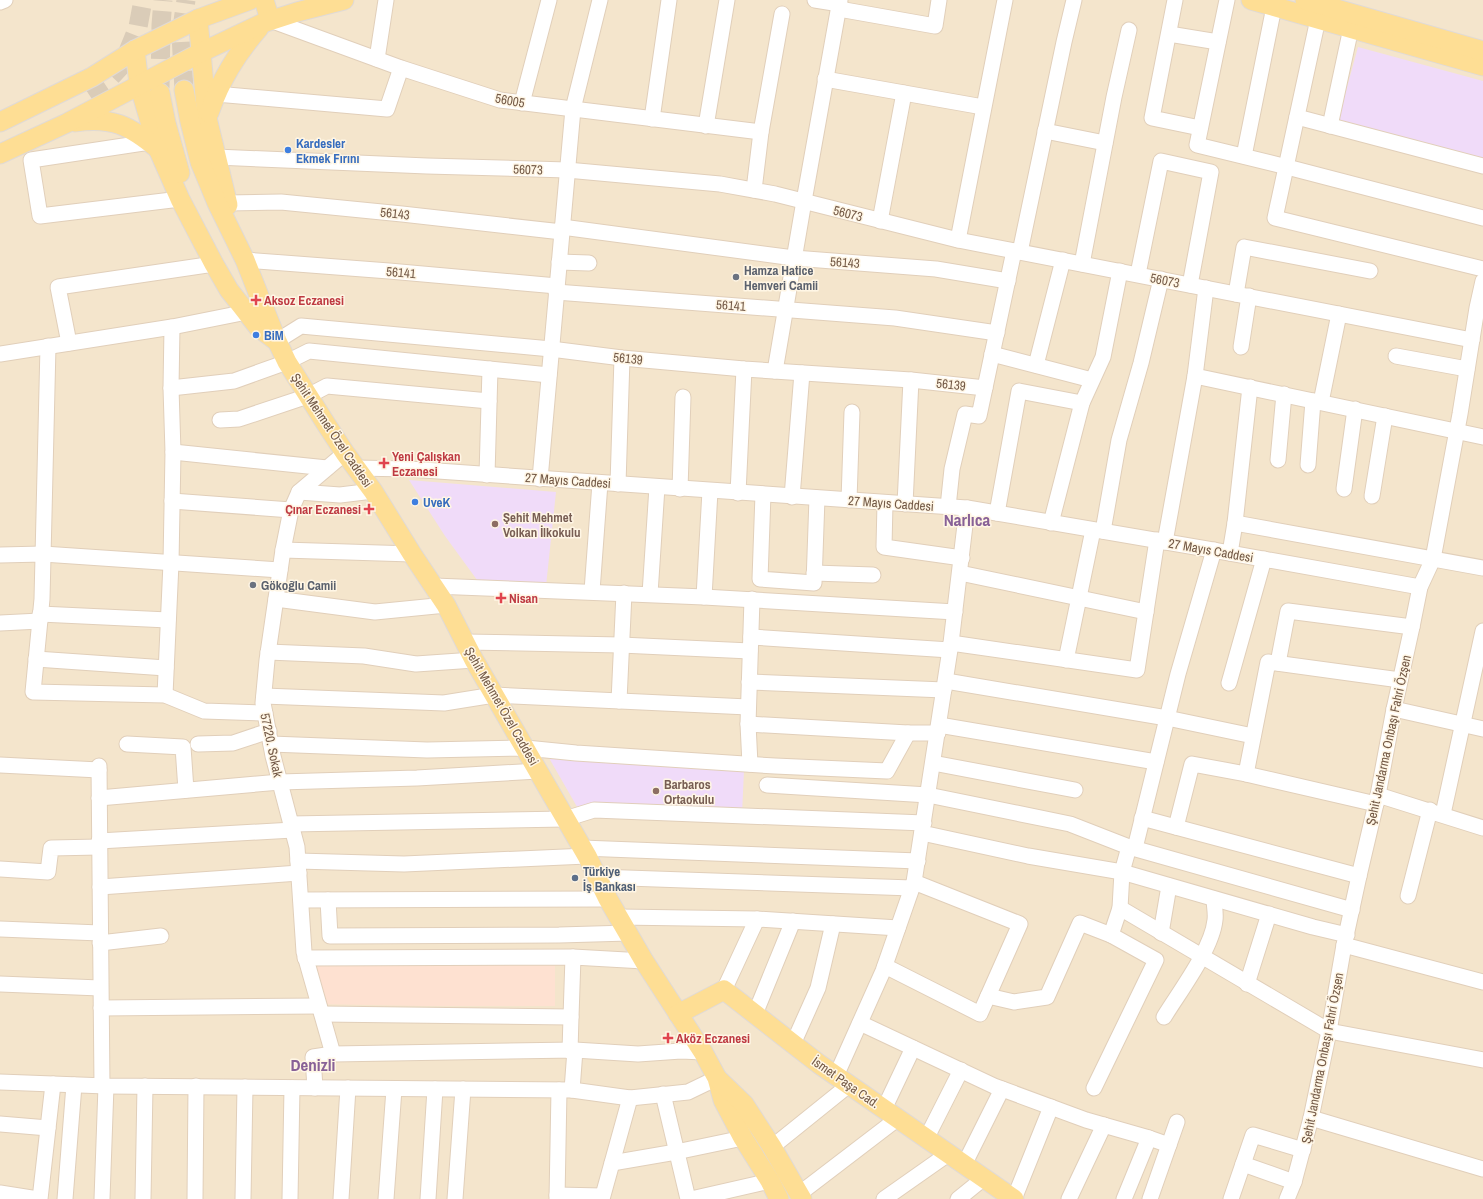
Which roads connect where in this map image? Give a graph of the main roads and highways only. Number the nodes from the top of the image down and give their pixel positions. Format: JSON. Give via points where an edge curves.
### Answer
{"nodes":[{"id":1,"x":250,"y":0,"type":"edge"},
{"id":2,"x":264,"y":0,"type":"edge"},
{"id":3,"x":344,"y":0,"type":"edge"},
{"id":4,"x":1250,"y":0,"type":"edge"},
{"id":5,"x":1305,"y":0,"type":"edge"},
{"id":6,"x":198,"y":19,"type":"junction"},
{"id":7,"x":267,"y":21,"type":"junction"},
{"id":8,"x":135,"y":50,"type":"junction"},
{"id":9,"x":1483,"y":51,"type":"edge"},
{"id":10,"x":202,"y":52,"type":"junction"},
{"id":11,"x":1483,"y":66,"type":"edge"},
{"id":12,"x":139,"y":84,"type":"junction"},
{"id":13,"x":184,"y":90,"type":"tunnel mouth"},
{"id":14,"x":88,"y":93,"type":"tunnel mouth"},
{"id":15,"x":160,"y":93,"type":"tunnel mouth"},
{"id":16,"x":207,"y":118,"type":"junction"},
{"id":17,"x":0,"y":122,"type":"edge"},
{"id":18,"x":68,"y":123,"type":"junction"},
{"id":19,"x":0,"y":133,"type":"edge"},
{"id":20,"x":154,"y":146,"type":"junction"},
{"id":21,"x":0,"y":154,"type":"edge"},
{"id":22,"x":199,"y":234,"type":"junction"},
{"id":23,"x":233,"y":234,"type":"junction"},
{"id":24,"x":248,"y":269,"type":"junction"},
{"id":25,"x":229,"y":290,"type":"junction"},
{"id":26,"x":276,"y":341,"type":"junction"},
{"id":27,"x":678,"y":1014,"type":"junction"},
{"id":28,"x":716,"y":1078,"type":"junction"},
{"id":29,"x":801,"y":1196,"type":"edge"},
{"id":30,"x":779,"y":1199,"type":"edge"},
{"id":31,"x":1014,"y":1199,"type":"edge"}],
"edges":[{"from":1,"to":6,"type":"main road"},
{"from":2,"to":7,"type":"main road"},
{"from":3,"to":7,"type":"main road"},
{"from":4,"to":11,"type":"main road"},
{"from":5,"to":9,"type":"main road"},
{"from":6,"to":8,"type":"main road"},
{"from":6,"to":10,"type":"main road"},
{"from":7,"to":10,"type":"main road"},
{"from":7,"to":16,"type":"main road","via":[[240,50],[216,94]]},
{"from":8,"to":12,"type":"main road"},
{"from":8,"to":17,"type":"main road","via":[[92,77]]},
{"from":10,"to":12,"type":"main road"},
{"from":10,"to":16,"type":"main road"},
{"from":12,"to":18,"type":"main road"},
{"from":12,"to":20,"type":"main road"},
{"from":13,"to":23,"type":"main road","via":[[200,162]]},
{"from":14,"to":19,"type":"main road"},
{"from":15,"to":22,"type":"main road","via":[[176,161]]},
{"from":16,"to":23,"type":"main road"},
{"from":18,"to":20,"type":"main road","via":[[91,119],[115,122],[129,127]]},
{"from":18,"to":21,"type":"main road"},
{"from":20,"to":22,"type":"main road"},
{"from":22,"to":25,"type":"main road"},
{"from":23,"to":24,"type":"main road","name":"Şehit Mehmet Özel Caddesi"},
{"from":24,"to":25,"type":"main road","via":[[247,284],[238,290]]},
{"from":24,"to":26,"type":"main road","name":"Şehit Mehmet Özel Caddesi"},
{"from":25,"to":26,"type":"main road","via":[[258,327]]},
{"from":26,"to":27,"type":"main road","name":"Şehit Mehmet Özel Caddesi","via":[[308,396],[446,605],[474,660],[526,748],[608,899]]},
{"from":27,"to":28,"type":"main road","name":"Şehit Mehmet Özel Caddesi","via":[[703,1052]]},
{"from":27,"to":31,"type":"main road","name":"İsmet Paşa Cad.","via":[[724,990],[843,1081]]},
{"from":28,"to":29,"type":"main road","via":[[744,1104]]},
{"from":28,"to":30,"type":"main road","via":[[723,1100]]}]}
